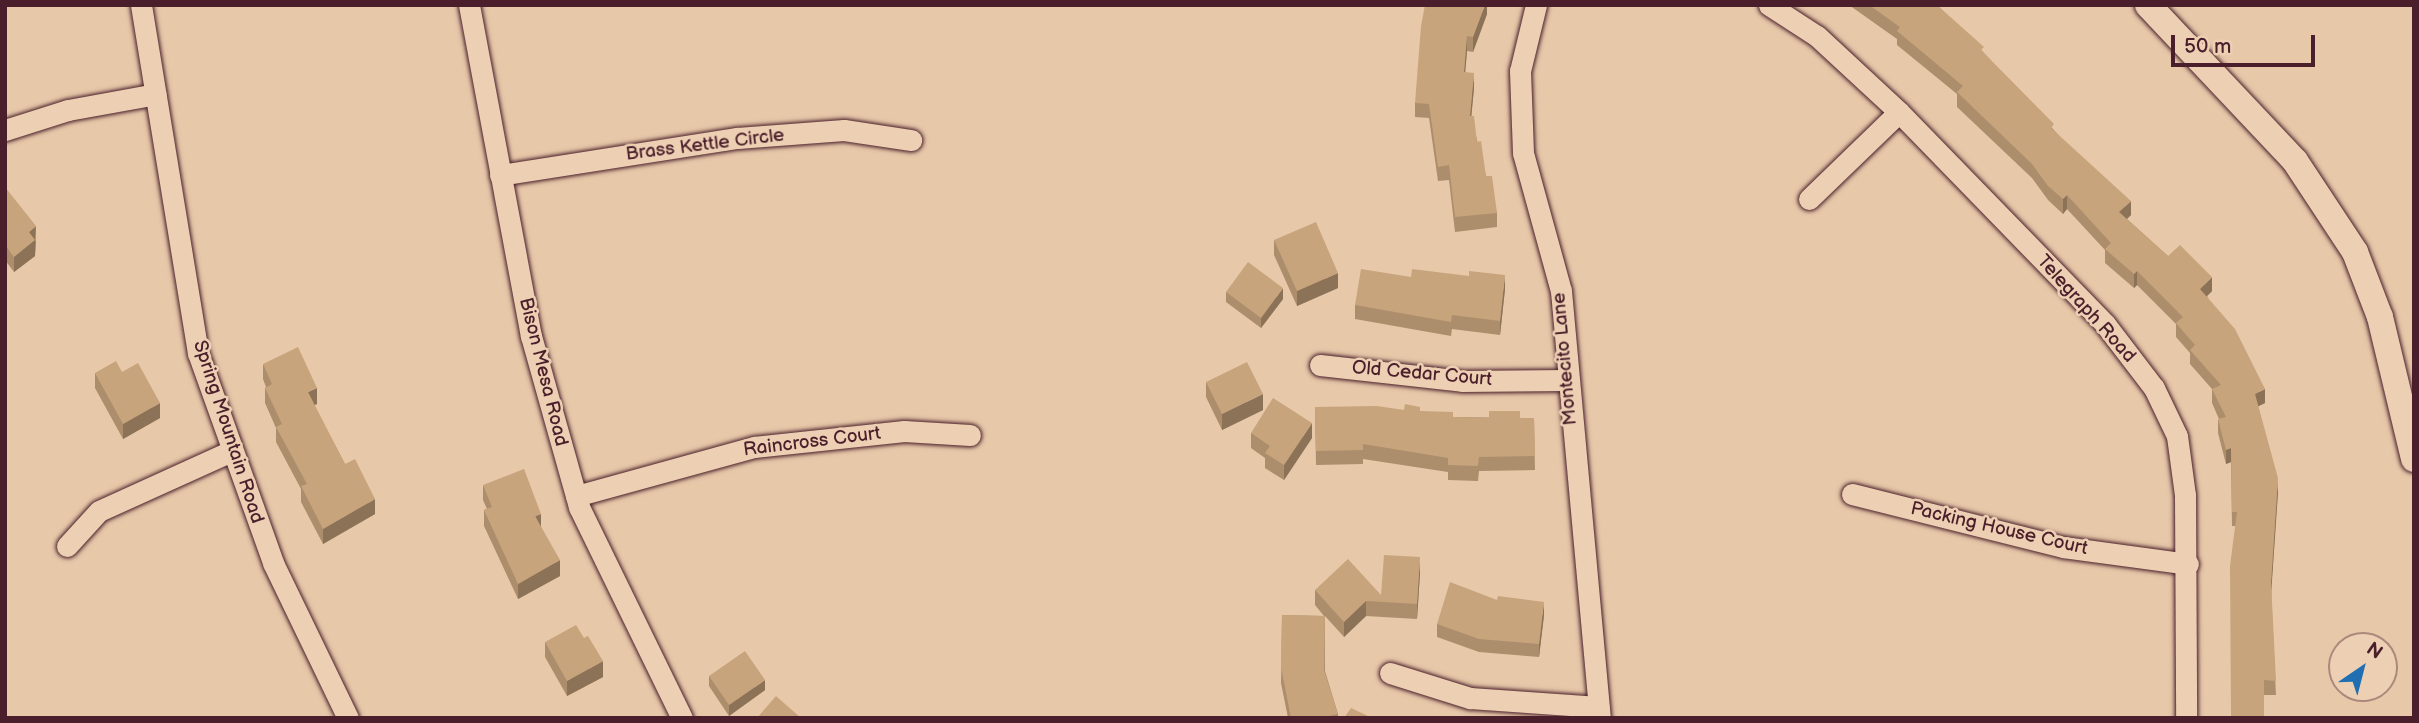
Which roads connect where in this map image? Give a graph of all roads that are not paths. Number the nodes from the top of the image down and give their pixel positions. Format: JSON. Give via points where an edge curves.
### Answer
{"nodes":[{"id":1,"x":141,"y":5,"type":"edge"},
{"id":2,"x":469,"y":5,"type":"edge"},
{"id":3,"x":1536,"y":5,"type":"edge"},
{"id":4,"x":1769,"y":5,"type":"edge"},
{"id":5,"x":2148,"y":5,"type":"edge"},
{"id":6,"x":156,"y":94,"type":"junction"},
{"id":7,"x":1899,"y":112,"type":"junction"},
{"id":8,"x":5,"y":130,"type":"edge"},
{"id":9,"x":911,"y":141,"type":"dead end"},
{"id":10,"x":500,"y":175,"type":"junction"},
{"id":11,"x":1809,"y":199,"type":"dead end"},
{"id":12,"x":1320,"y":365,"type":"dead end"},
{"id":13,"x":1566,"y":380,"type":"junction"},
{"id":14,"x":970,"y":435,"type":"dead end"},
{"id":15,"x":231,"y":451,"type":"junction"},
{"id":16,"x":2414,"y":459,"type":"edge"},
{"id":17,"x":1852,"y":494,"type":"dead end"},
{"id":18,"x":576,"y":496,"type":"junction"},
{"id":19,"x":67,"y":546,"type":"dead end"},
{"id":20,"x":2188,"y":564,"type":"junction"},
{"id":21,"x":1390,"y":673,"type":"dead end"},
{"id":22,"x":1600,"y":712,"type":"edge"},
{"id":23,"x":348,"y":718,"type":"edge"},
{"id":24,"x":682,"y":718,"type":"edge"},
{"id":25,"x":2186,"y":718,"type":"edge"}],
"edges":[{"from":1,"to":6,"type":"street","name":"Spring Mountain Road"},
{"from":2,"to":10,"type":"street","name":"Bison Mesa Road"},
{"from":3,"to":13,"type":"street","name":"Montecito Lane","via":[[1520,71],[1523,153],[1561,291]]},
{"from":4,"to":7,"type":"street","name":"Telegraph Road","via":[[1816,36]]},
{"from":5,"to":16,"type":"street","via":[[2295,161],[2355,252],[2381,317]]},
{"from":6,"to":8,"type":"street","via":[[68,110]]},
{"from":6,"to":15,"type":"street","name":"Spring Mountain Road","via":[[198,354]]},
{"from":7,"to":11,"type":"street"},
{"from":7,"to":20,"type":"street","name":"Telegraph Road","via":[[2105,324],[2154,388],[2177,436]]},
{"from":9,"to":10,"type":"street","name":"Brass Kettle Circle","via":[[844,130],[737,138]]},
{"from":10,"to":18,"type":"street","name":"Bison Mesa Road","via":[[531,336]]},
{"from":12,"to":13,"type":"street","name":"Old Cedar Court","via":[[1462,381]]},
{"from":13,"to":22,"type":"street","name":"Montecito Lane"},
{"from":14,"to":18,"type":"street","name":"Raincross Court","via":[[904,431],[754,447]]},
{"from":15,"to":19,"type":"street","via":[[99,511]]},
{"from":15,"to":23,"type":"street","name":"Spring Mountain Road","via":[[273,563]]},
{"from":17,"to":20,"type":"street","name":"Packing House Court","via":[[2063,547]]},
{"from":18,"to":24,"type":"street","name":"Bison Mesa Road"},
{"from":20,"to":25,"type":"street","name":"Telegraph Road"},
{"from":21,"to":22,"type":"street","via":[[1470,698]]}]}
